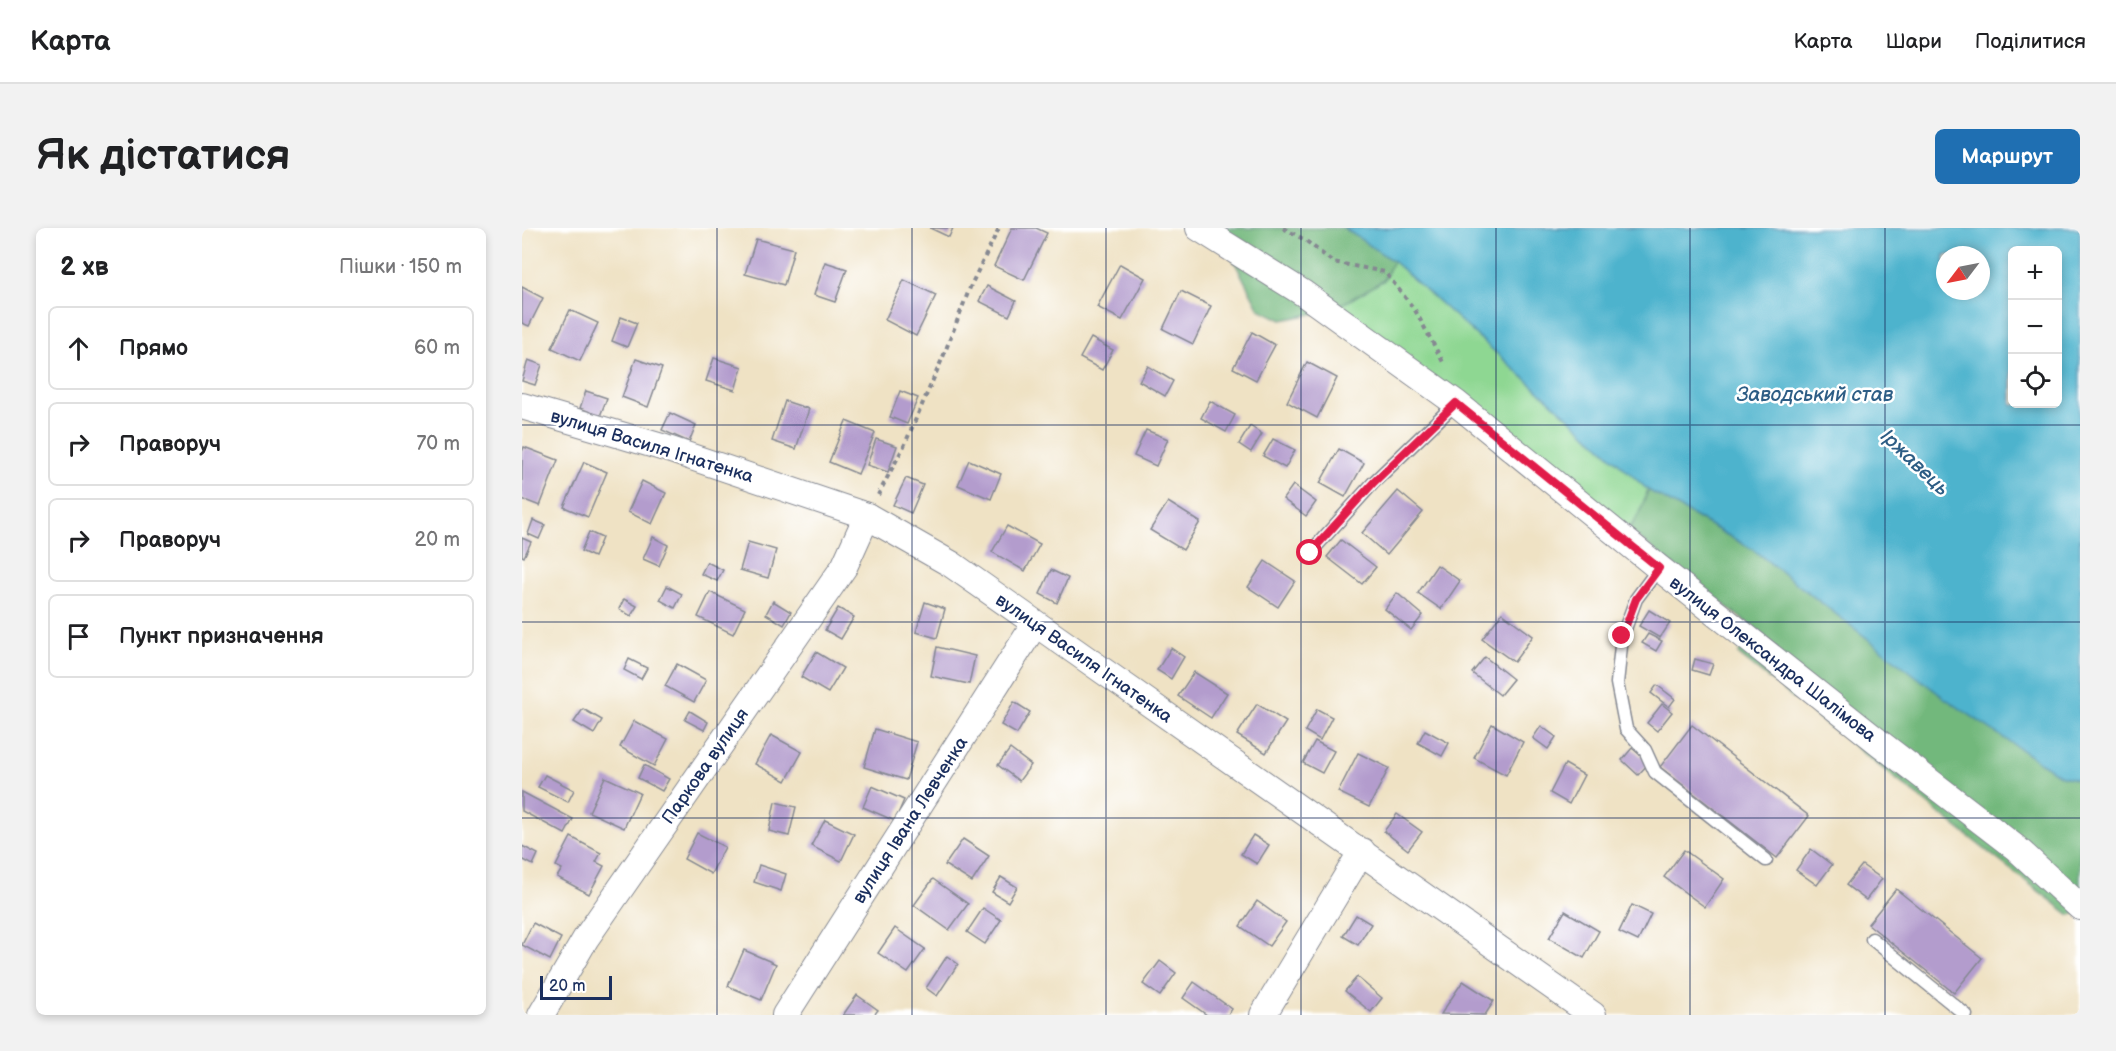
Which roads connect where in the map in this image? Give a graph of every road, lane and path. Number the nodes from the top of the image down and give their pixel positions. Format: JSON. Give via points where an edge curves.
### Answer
{"nodes":[{"id":1,"x":999,"y":228,"type":"edge"},
{"id":2,"x":1199,"y":228,"type":"edge"},
{"id":3,"x":1283,"y":228,"type":"edge"},
{"id":4,"x":1445,"y":366,"type":"dead end"},
{"id":5,"x":1456,"y":403,"type":"junction"},
{"id":6,"x":522,"y":406,"type":"edge"},
{"id":7,"x":867,"y":516,"type":"junction"},
{"id":8,"x":1310,"y":553,"type":"dead end"},
{"id":9,"x":1659,"y":568,"type":"junction"},
{"id":10,"x":1035,"y":624,"type":"junction"},
{"id":11,"x":1362,"y":851,"type":"junction"},
{"id":12,"x":1766,"y":860,"type":"dead end"},
{"id":13,"x":2080,"y":907,"type":"edge"},
{"id":14,"x":1872,"y":939,"type":"dead end"},
{"id":15,"x":541,"y":1015,"type":"edge"},
{"id":16,"x":785,"y":1015,"type":"edge"},
{"id":17,"x":1263,"y":1015,"type":"edge"},
{"id":18,"x":1593,"y":1015,"type":"edge"},
{"id":19,"x":1966,"y":1015,"type":"edge"}],
"edges":[{"from":1,"to":7,"type":"path","via":[[904,446]]},
{"from":2,"to":5,"type":"street","name":"вулиця Олександра Шалімова","via":[[1303,293]]},
{"from":3,"to":4,"type":"path","via":[[1333,262],[1385,272],[1415,310]]},
{"from":5,"to":8,"type":"lane","via":[[1374,482]]},
{"from":5,"to":9,"type":"street","name":"вулиця Олександра Шалімова"},
{"from":6,"to":7,"type":"street","name":"вулиця Василя Ігнатенка","via":[[665,448]]},
{"from":7,"to":10,"type":"street","name":"вулиця Василя Ігнатенка","via":[[951,564]]},
{"from":7,"to":15,"type":"street","name":"Паркова вулиця","via":[[844,567],[586,938]]},
{"from":9,"to":12,"type":"lane","via":[[1636,599],[1622,636],[1617,683],[1626,729],[1645,750],[1655,772]]},
{"from":9,"to":13,"type":"street","name":"вулиця Олександра Шалімова","via":[[2016,848]]},
{"from":10,"to":11,"type":"street","name":"вулиця Василя Ігнатенка"},
{"from":10,"to":16,"type":"street","name":"вулиця Івана Левченка"},
{"from":11,"to":17,"type":"street"},
{"from":11,"to":18,"type":"street","name":"вулиця Василя Ігнатенка"},
{"from":14,"to":19,"type":"lane"}]}
